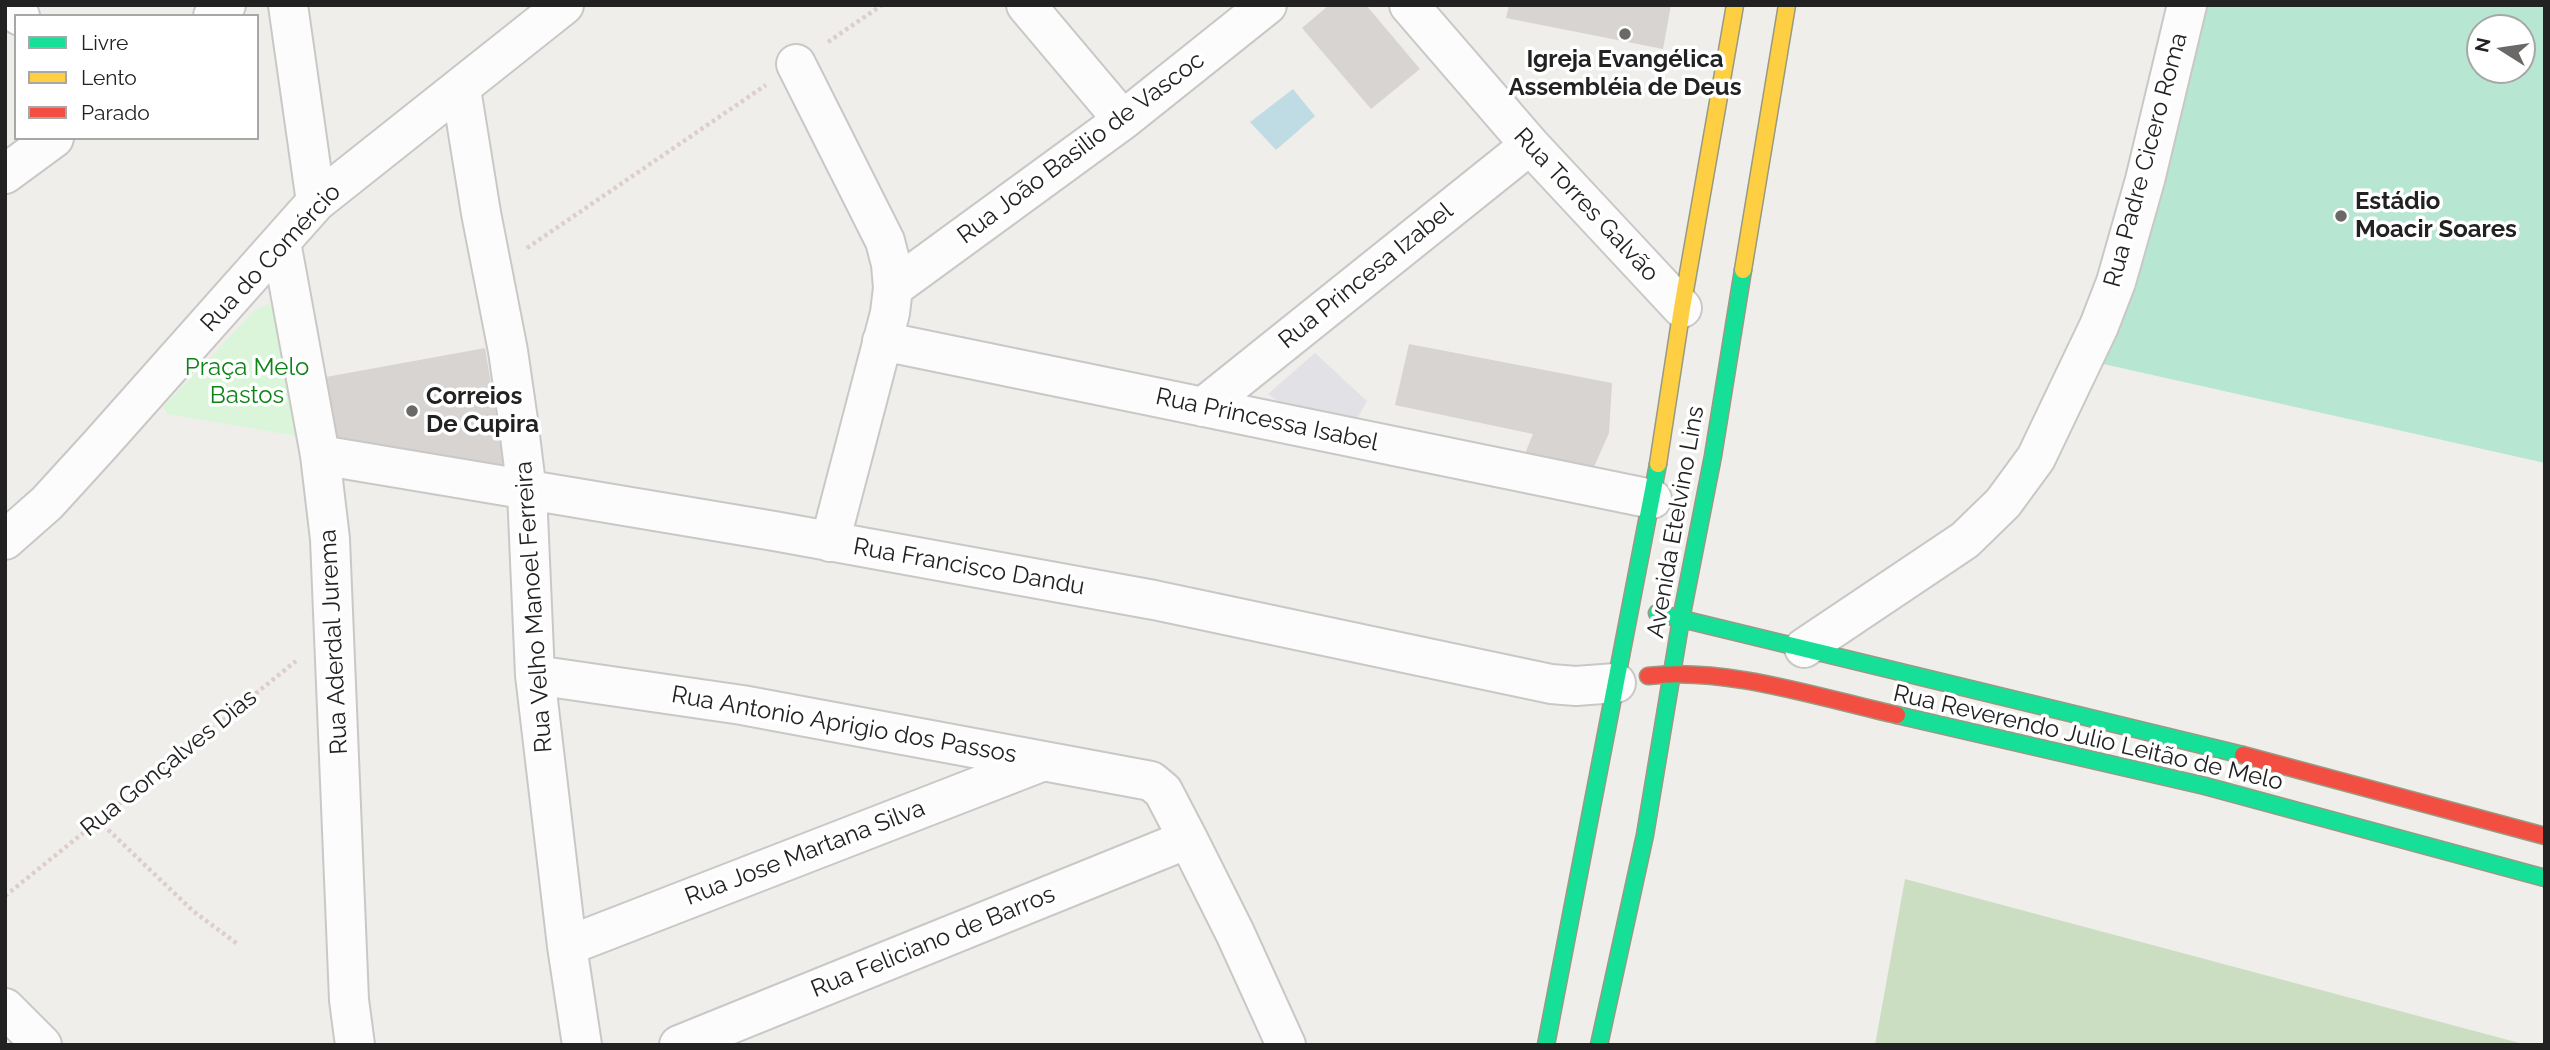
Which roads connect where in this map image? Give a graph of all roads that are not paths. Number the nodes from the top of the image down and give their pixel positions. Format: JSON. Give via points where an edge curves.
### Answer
{"nodes":[{"id":1,"x":288,"y":5,"type":"edge"},
{"id":2,"x":564,"y":5,"type":"edge"},
{"id":3,"x":1026,"y":5,"type":"edge"},
{"id":4,"x":1266,"y":5,"type":"edge"},
{"id":5,"x":1409,"y":5,"type":"edge"},
{"id":6,"x":1735,"y":5,"type":"edge"},
{"id":7,"x":1787,"y":5,"type":"edge"},
{"id":8,"x":2187,"y":5,"type":"edge"},
{"id":9,"x":796,"y":64,"type":"road end"},
{"id":10,"x":461,"y":89,"type":"junction"},
{"id":11,"x":1123,"y":120,"type":"junction"},
{"id":12,"x":51,"y":140,"type":"edge"},
{"id":13,"x":1530,"y":145,"type":"junction"},
{"id":14,"x":5,"y":174,"type":"edge"},
{"id":15,"x":316,"y":202,"type":"junction"},
{"id":16,"x":281,"y":242,"type":"junction"},
{"id":17,"x":893,"y":288,"type":"junction"},
{"id":18,"x":1682,"y":308,"type":"junction"},
{"id":19,"x":882,"y":341,"type":"junction"},
{"id":20,"x":1203,"y":407,"type":"junction"},
{"id":21,"x":320,"y":456,"type":"junction"},
{"id":22,"x":527,"y":492,"type":"junction"},
{"id":23,"x":1652,"y":499,"type":"junction"},
{"id":24,"x":5,"y":540,"type":"edge"},
{"id":25,"x":830,"y":542,"type":"junction"},
{"id":26,"x":1631,"y":607,"type":"junction"},
{"id":27,"x":1681,"y":619,"type":"junction"},
{"id":28,"x":1804,"y":648,"type":"junction"},
{"id":29,"x":1672,"y":673,"type":"junction"},
{"id":30,"x":536,"y":675,"type":"junction"},
{"id":31,"x":1616,"y":683,"type":"junction"},
{"id":32,"x":1044,"y":761,"type":"junction"},
{"id":33,"x":2545,"y":836,"type":"edge"},
{"id":34,"x":1188,"y":839,"type":"junction"},
{"id":35,"x":2545,"y":878,"type":"edge"},
{"id":36,"x":567,"y":946,"type":"junction"},
{"id":37,"x":5,"y":1008,"type":"edge"},
{"id":38,"x":42,"y":1045,"type":"edge"},
{"id":39,"x":355,"y":1045,"type":"edge"},
{"id":40,"x":582,"y":1045,"type":"edge"},
{"id":41,"x":679,"y":1045,"type":"edge"},
{"id":42,"x":1286,"y":1045,"type":"edge"},
{"id":43,"x":1546,"y":1045,"type":"edge"},
{"id":44,"x":1599,"y":1045,"type":"edge"}],
"edges":[{"from":1,"to":15,"type":"street"},
{"from":2,"to":10,"type":"street","name":"Rua do Comércio"},
{"from":3,"to":11,"type":"street"},
{"from":4,"to":11,"type":"street","name":"Rua João Basilio de Vascoc"},
{"from":5,"to":13,"type":"street","name":"Rua Torres Galvão"},
{"from":6,"to":18,"type":"main road","name":"Avenida Etelvino Lins"},
{"from":7,"to":27,"type":"main road","name":"Avenida Etelvino Lins","via":[[1713,456]]},
{"from":8,"to":28,"type":"street","name":"Rua Padre Cicero Roma","via":[[2116,282],[2036,458],[2003,503],[1965,540]]},
{"from":9,"to":17,"type":"street","via":[[873,214],[891,264]]},
{"from":10,"to":15,"type":"street","name":"Rua do Comércio"},
{"from":10,"to":22,"type":"street","name":"Rua Velho Manoel Ferreira","via":[[508,351]]},
{"from":11,"to":17,"type":"street","name":"Rua João Basilio de Vascoc"},
{"from":12,"to":14,"type":"street"},
{"from":13,"to":18,"type":"street","name":"Rua Torres Galvão"},
{"from":13,"to":20,"type":"street","name":"Rua Princesa Izabel"},
{"from":15,"to":16,"type":"street","name":"Rua do Comércio"},
{"from":16,"to":21,"type":"street","name":"Rua Aderdal Jurema"},
{"from":16,"to":24,"type":"street","name":"Rua do Comércio","via":[[73,474]]},
{"from":17,"to":19,"type":"street"},
{"from":18,"to":23,"type":"main road","name":"Avenida Etelvino Lins"},
{"from":19,"to":20,"type":"street","name":"Rua Princessa Isabel"},
{"from":19,"to":25,"type":"street"},
{"from":20,"to":23,"type":"street","name":"Rua Princessa Isabel"},
{"from":21,"to":22,"type":"street","name":"Rua Francisco Dandu"},
{"from":21,"to":39,"type":"street","name":"Rua Aderdal Jurema","via":[[330,539],[349,1000]]},
{"from":22,"to":25,"type":"street","name":"Rua Francisco Dandu"},
{"from":22,"to":30,"type":"street","name":"Rua Velho Manoel Ferreira"},
{"from":23,"to":26,"type":"main road","name":"Avenida Etelvino Lins"},
{"from":25,"to":31,"type":"street","name":"Rua Francisco Dandu","via":[[1154,600],[1551,684]]},
{"from":26,"to":27,"type":"main road","name":"Rua Reverendo Julio Leitão de Melo"},
{"from":26,"to":31,"type":"main road","name":"Avenida Etelvino Lins"},
{"from":27,"to":28,"type":"main road","name":"Rua Reverendo Julio Leitão de Melo"},
{"from":27,"to":29,"type":"main road","name":"Avenida Etelvino Lins"},
{"from":28,"to":33,"type":"main road","name":"Rua Reverendo Julio Leitão de Melo","via":[[2214,747]]},
{"from":29,"to":31,"type":"main road","name":"Rua Reverendo Julio Leitão de Melo"},
{"from":29,"to":35,"type":"main road","name":"Rua Reverendo Julio Leitão de Melo","via":[[1751,682],[2204,786]]},
{"from":29,"to":44,"type":"main road","name":"Avenida Etelvino Lins","via":[[1645,835],[1602,994]]},
{"from":30,"to":32,"type":"street","name":"Rua Antonio Aprigio dos Passos","via":[[742,705]]},
{"from":30,"to":36,"type":"street","name":"Rua Velho Manoel Ferreira"},
{"from":31,"to":43,"type":"main road","name":"Avenida Etelvino Lins","via":[[1564,986]]},
{"from":32,"to":34,"type":"street","name":"Rua Antonio Aprigio dos Passos","via":[[1151,781],[1163,791]]},
{"from":32,"to":36,"type":"street","name":"Rua Jose Martana Silva"},
{"from":34,"to":41,"type":"street","name":"Rua Feliciano de Barros"},
{"from":34,"to":42,"type":"street"},
{"from":36,"to":40,"type":"street","name":"Rua Velho Manoel Ferreira"},
{"from":37,"to":38,"type":"street"}]}
